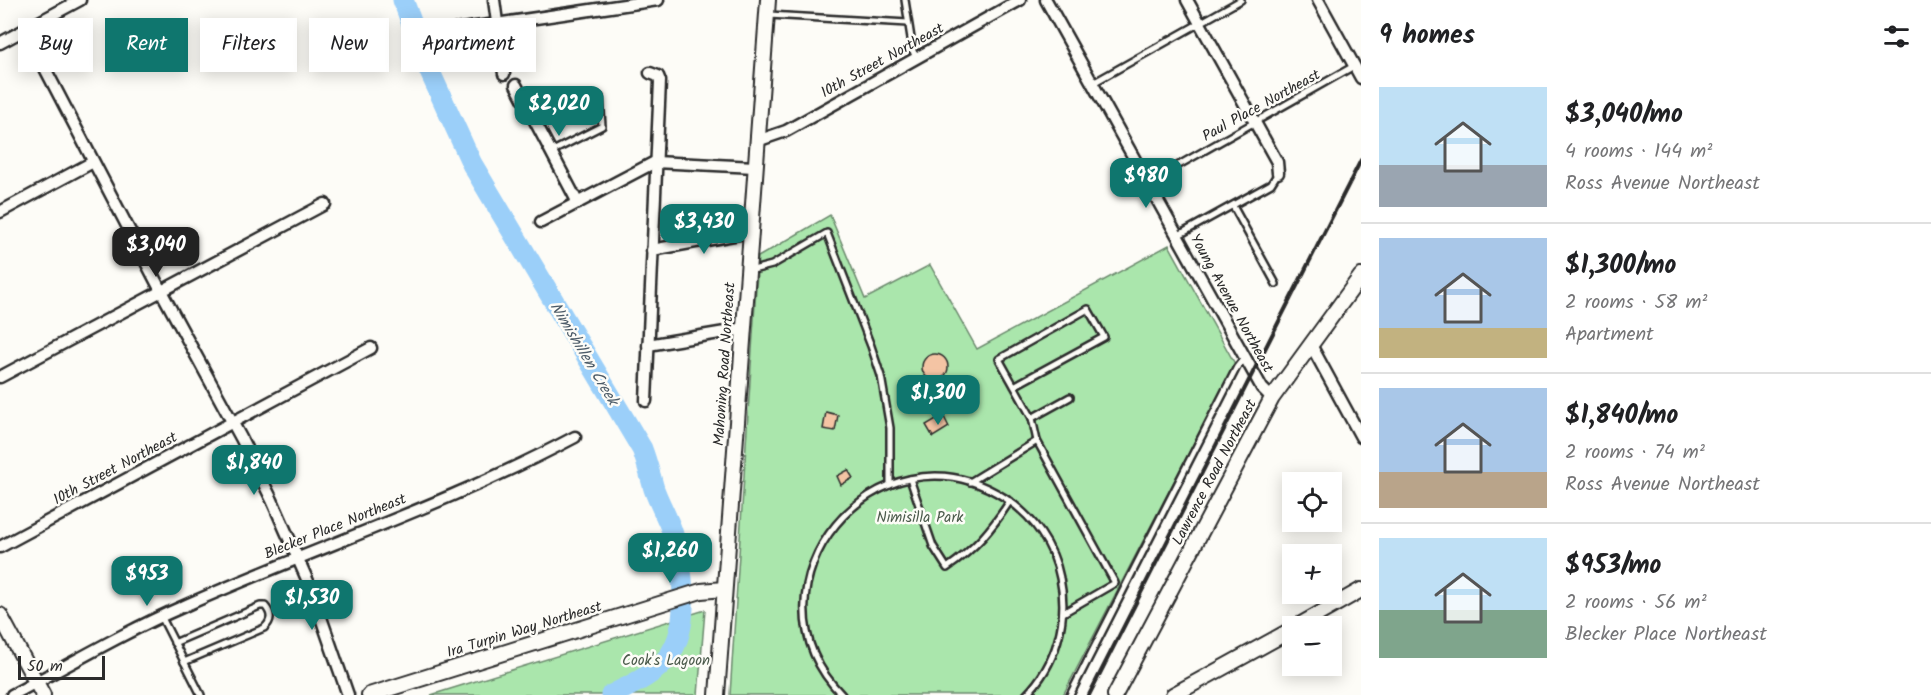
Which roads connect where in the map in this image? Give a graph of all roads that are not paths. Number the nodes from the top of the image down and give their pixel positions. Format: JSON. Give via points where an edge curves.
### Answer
{"nodes":[{"id":1,"x":80,"y":0,"type":"edge"},
{"id":2,"x":494,"y":0,"type":"edge"},
{"id":3,"x":658,"y":0,"type":"edge"},
{"id":4,"x":768,"y":0,"type":"edge"},
{"id":5,"x":905,"y":0,"type":"edge"},
{"id":6,"x":1020,"y":0,"type":"edge"},
{"id":7,"x":1046,"y":0,"type":"edge"},
{"id":8,"x":1187,"y":0,"type":"edge"},
{"id":9,"x":1240,"y":0,"type":"edge"},
{"id":10,"x":1318,"y":0,"type":"edge"},
{"id":11,"x":636,"y":2,"type":"edge"},
{"id":12,"x":766,"y":15,"type":"junction"},
{"id":13,"x":47,"y":18,"type":"edge"},
{"id":14,"x":497,"y":18,"type":"edge"},
{"id":15,"x":536,"y":18,"type":"edge"},
{"id":16,"x":908,"y":23,"type":"junction"},
{"id":17,"x":1200,"y":24,"type":"junction"},
{"id":18,"x":18,"y":34,"type":"edge"},
{"id":19,"x":0,"y":43,"type":"edge"},
{"id":20,"x":916,"y":58,"type":"junction"},
{"id":21,"x":1354,"y":66,"type":"junction"},
{"id":22,"x":47,"y":72,"type":"edge"},
{"id":23,"x":651,"y":73,"type":"dead end"},
{"id":24,"x":1361,"y":78,"type":"edge"},
{"id":25,"x":1092,"y":84,"type":"junction"},
{"id":26,"x":516,"y":85,"type":"dead end"},
{"id":27,"x":600,"y":97,"type":"dead end"},
{"id":28,"x":1255,"y":123,"type":"junction"},
{"id":29,"x":757,"y":141,"type":"junction"},
{"id":30,"x":551,"y":152,"type":"junction"},
{"id":31,"x":93,"y":162,"type":"junction"},
{"id":32,"x":655,"y":162,"type":"junction"},
{"id":33,"x":755,"y":167,"type":"junction"},
{"id":34,"x":1278,"y":173,"type":"joint"},
{"id":35,"x":1147,"y":183,"type":"junction"},
{"id":36,"x":578,"y":203,"type":"junction"},
{"id":37,"x":325,"y":204,"type":"dead end"},
{"id":38,"x":1233,"y":206,"type":"junction"},
{"id":39,"x":0,"y":212,"type":"edge"},
{"id":40,"x":541,"y":222,"type":"dead end"},
{"id":41,"x":750,"y":232,"type":"junction"},
{"id":42,"x":1177,"y":236,"type":"junction"},
{"id":43,"x":652,"y":250,"type":"junction"},
{"id":44,"x":747,"y":272,"type":"junction"},
{"id":45,"x":1361,"y":276,"type":"edge"},
{"id":46,"x":1276,"y":284,"type":"dead end"},
{"id":47,"x":161,"y":291,"type":"junction"},
{"id":48,"x":743,"y":329,"type":"junction"},
{"id":49,"x":648,"y":345,"type":"junction"},
{"id":50,"x":1311,"y":345,"type":"junction"},
{"id":51,"x":371,"y":348,"type":"dead end"},
{"id":52,"x":1245,"y":357,"type":"junction"},
{"id":53,"x":0,"y":377,"type":"edge"},
{"id":54,"x":1014,"y":386,"type":"junction"},
{"id":55,"x":1070,"y":397,"type":"dead end"},
{"id":56,"x":1272,"y":398,"type":"junction"},
{"id":57,"x":646,"y":401,"type":"dead end"},
{"id":58,"x":1032,"y":418,"type":"junction"},
{"id":59,"x":232,"y":422,"type":"junction"},
{"id":60,"x":575,"y":437,"type":"dead end"},
{"id":61,"x":1361,"y":437,"type":"edge"},
{"id":62,"x":1036,"y":441,"type":"junction"},
{"id":63,"x":910,"y":479,"type":"junction"},
{"id":64,"x":970,"y":482,"type":"junction"},
{"id":65,"x":890,"y":485,"type":"junction"},
{"id":66,"x":1010,"y":501,"type":"junction"},
{"id":67,"x":0,"y":547,"type":"edge"},
{"id":68,"x":299,"y":559,"type":"junction"},
{"id":69,"x":1115,"y":583,"type":"junction"},
{"id":70,"x":1124,"y":586,"type":"junction"},
{"id":71,"x":724,"y":589,"type":"junction"},
{"id":72,"x":1361,"y":590,"type":"edge"},
{"id":73,"x":1063,"y":613,"type":"junction"},
{"id":74,"x":0,"y":615,"type":"edge"},
{"id":75,"x":161,"y":616,"type":"junction"},
{"id":76,"x":1315,"y":616,"type":"edge"},
{"id":77,"x":1282,"y":635,"type":"edge"},
{"id":78,"x":174,"y":643,"type":"junction"},
{"id":79,"x":184,"y":662,"type":"junction"},
{"id":80,"x":40,"y":689,"type":"edge"},
{"id":81,"x":838,"y":693,"type":"edge"},
{"id":82,"x":12,"y":695,"type":"edge"},
{"id":83,"x":201,"y":695,"type":"edge"},
{"id":84,"x":348,"y":695,"type":"edge"},
{"id":85,"x":369,"y":695,"type":"edge"},
{"id":86,"x":717,"y":695,"type":"edge"},
{"id":87,"x":1026,"y":695,"type":"edge"},
{"id":88,"x":1070,"y":695,"type":"edge"},
{"id":89,"x":1115,"y":695,"type":"edge"},
{"id":90,"x":1173,"y":695,"type":"edge"}],
"edges":[{"from":1,"to":13,"type":"street"},
{"from":2,"to":14,"type":"street"},
{"from":3,"to":11,"type":"street"},
{"from":4,"to":12,"type":"street","name":"Mahoning Road Northeast"},
{"from":5,"to":16,"type":"lane"},
{"from":6,"to":20,"type":"street","name":"10th Street Northeast"},
{"from":7,"to":25,"type":"street","name":"Young Avenue Northeast"},
{"from":8,"to":17,"type":"street"},
{"from":9,"to":17,"type":"lane"},
{"from":10,"to":21,"type":"street"},
{"from":11,"to":15,"type":"street"},
{"from":12,"to":16,"type":"lane"},
{"from":12,"to":29,"type":"street","name":"Mahoning Road Northeast"},
{"from":16,"to":20,"type":"lane"},
{"from":17,"to":25,"type":"lane"},
{"from":17,"to":28,"type":"street"},
{"from":18,"to":19,"type":"street"},
{"from":20,"to":29,"type":"street","name":"10th Street Northeast","via":[[786,131]]},
{"from":21,"to":24,"type":"street"},
{"from":21,"to":28,"type":"lane","name":"Paul Place Northeast"},
{"from":22,"to":31,"type":"street"},
{"from":23,"to":32,"type":"street","via":[[660,81]]},
{"from":25,"to":35,"type":"street","name":"Young Avenue Northeast"},
{"from":26,"to":30,"type":"street"},
{"from":27,"to":30,"type":"lane","via":[[602,126]]},
{"from":28,"to":34,"type":"street","via":[[1277,162]]},
{"from":28,"to":35,"type":"lane","name":"Paul Place Northeast"},
{"from":29,"to":33,"type":"street","name":"Mahoning Road Northeast"},
{"from":30,"to":36,"type":"street"},
{"from":31,"to":39,"type":"street"},
{"from":31,"to":47,"type":"street"},
{"from":32,"to":33,"type":"street"},
{"from":32,"to":36,"type":"street"},
{"from":32,"to":43,"type":"street"},
{"from":33,"to":41,"type":"street","name":"Mahoning Road Northeast"},
{"from":34,"to":38,"type":"lane","via":[[1272,184]]},
{"from":35,"to":42,"type":"street","name":"Young Avenue Northeast"},
{"from":36,"to":40,"type":"street"},
{"from":37,"to":47,"type":"street"},
{"from":38,"to":42,"type":"lane"},
{"from":38,"to":46,"type":"lane"},
{"from":41,"to":43,"type":"street"},
{"from":41,"to":44,"type":"street","name":"Mahoning Road Northeast"},
{"from":42,"to":52,"type":"street","name":"Young Avenue Northeast"},
{"from":43,"to":49,"type":"street"},
{"from":44,"to":48,"type":"street","name":"Mahoning Road Northeast"},
{"from":44,"to":65,"type":"lane","via":[[772,265],[827,233],[881,376],[890,428]]},
{"from":45,"to":50,"type":"street","name":"Lawrence Road Northeast"},
{"from":47,"to":53,"type":"street"},
{"from":47,"to":59,"type":"street"},
{"from":48,"to":49,"type":"street"},
{"from":48,"to":71,"type":"street","name":"Mahoning Road Northeast"},
{"from":49,"to":57,"type":"street"},
{"from":50,"to":56,"type":"street","name":"Lawrence Road Northeast"},
{"from":50,"to":61,"type":"street"},
{"from":51,"to":59,"type":"street","name":"10th Street Northeast"},
{"from":52,"to":56,"type":"street","name":"Young Avenue Northeast"},
{"from":52,"to":70,"type":"lane"},
{"from":54,"to":54,"type":"lane","via":[[999,359],[1088,309],[1104,337]]},
{"from":54,"to":58,"type":"lane"},
{"from":55,"to":58,"type":"lane"},
{"from":56,"to":89,"type":"street","name":"Lawrence Road Northeast"},
{"from":58,"to":62,"type":"lane"},
{"from":59,"to":67,"type":"street","name":"10th Street Northeast"},
{"from":59,"to":68,"type":"street"},
{"from":60,"to":68,"type":"street","name":"Blecker Place Northeast","via":[[493,478]]},
{"from":62,"to":64,"type":"lane"},
{"from":62,"to":69,"type":"lane"},
{"from":63,"to":64,"type":"lane","via":[[940,477]]},
{"from":63,"to":65,"type":"lane"},
{"from":63,"to":66,"type":"lane","via":[[933,546],[947,568],[982,540]]},
{"from":64,"to":66,"type":"lane"},
{"from":65,"to":81,"type":"lane","via":[[862,499],[837,522],[818,550],[809,576],[806,603],[810,637],[822,668]]},
{"from":66,"to":73,"type":"lane","via":[[1030,519],[1052,552],[1060,577]]},
{"from":68,"to":75,"type":"street","name":"Blecker Place Northeast"},
{"from":68,"to":84,"type":"street"},
{"from":69,"to":70,"type":"lane"},
{"from":69,"to":73,"type":"lane"},
{"from":70,"to":88,"type":"lane"},
{"from":71,"to":85,"type":"street","name":"Ira Turpin Way Northeast","via":[[701,591]]},
{"from":71,"to":86,"type":"street","name":"Mahoning Road Northeast"},
{"from":72,"to":76,"type":"street"},
{"from":73,"to":87,"type":"lane","via":[[1053,656]]},
{"from":74,"to":80,"type":"street"},
{"from":75,"to":78,"type":"lane"},
{"from":75,"to":80,"type":"street","name":"Blecker Place Northeast"},
{"from":77,"to":90,"type":"street"},
{"from":78,"to":79,"type":"lane"},
{"from":78,"to":79,"type":"lane","via":[[260,606],[269,610],[269,623],[264,628]]},
{"from":79,"to":83,"type":"lane"},
{"from":80,"to":82,"type":"street","name":"Blecker Place Northeast"}]}
